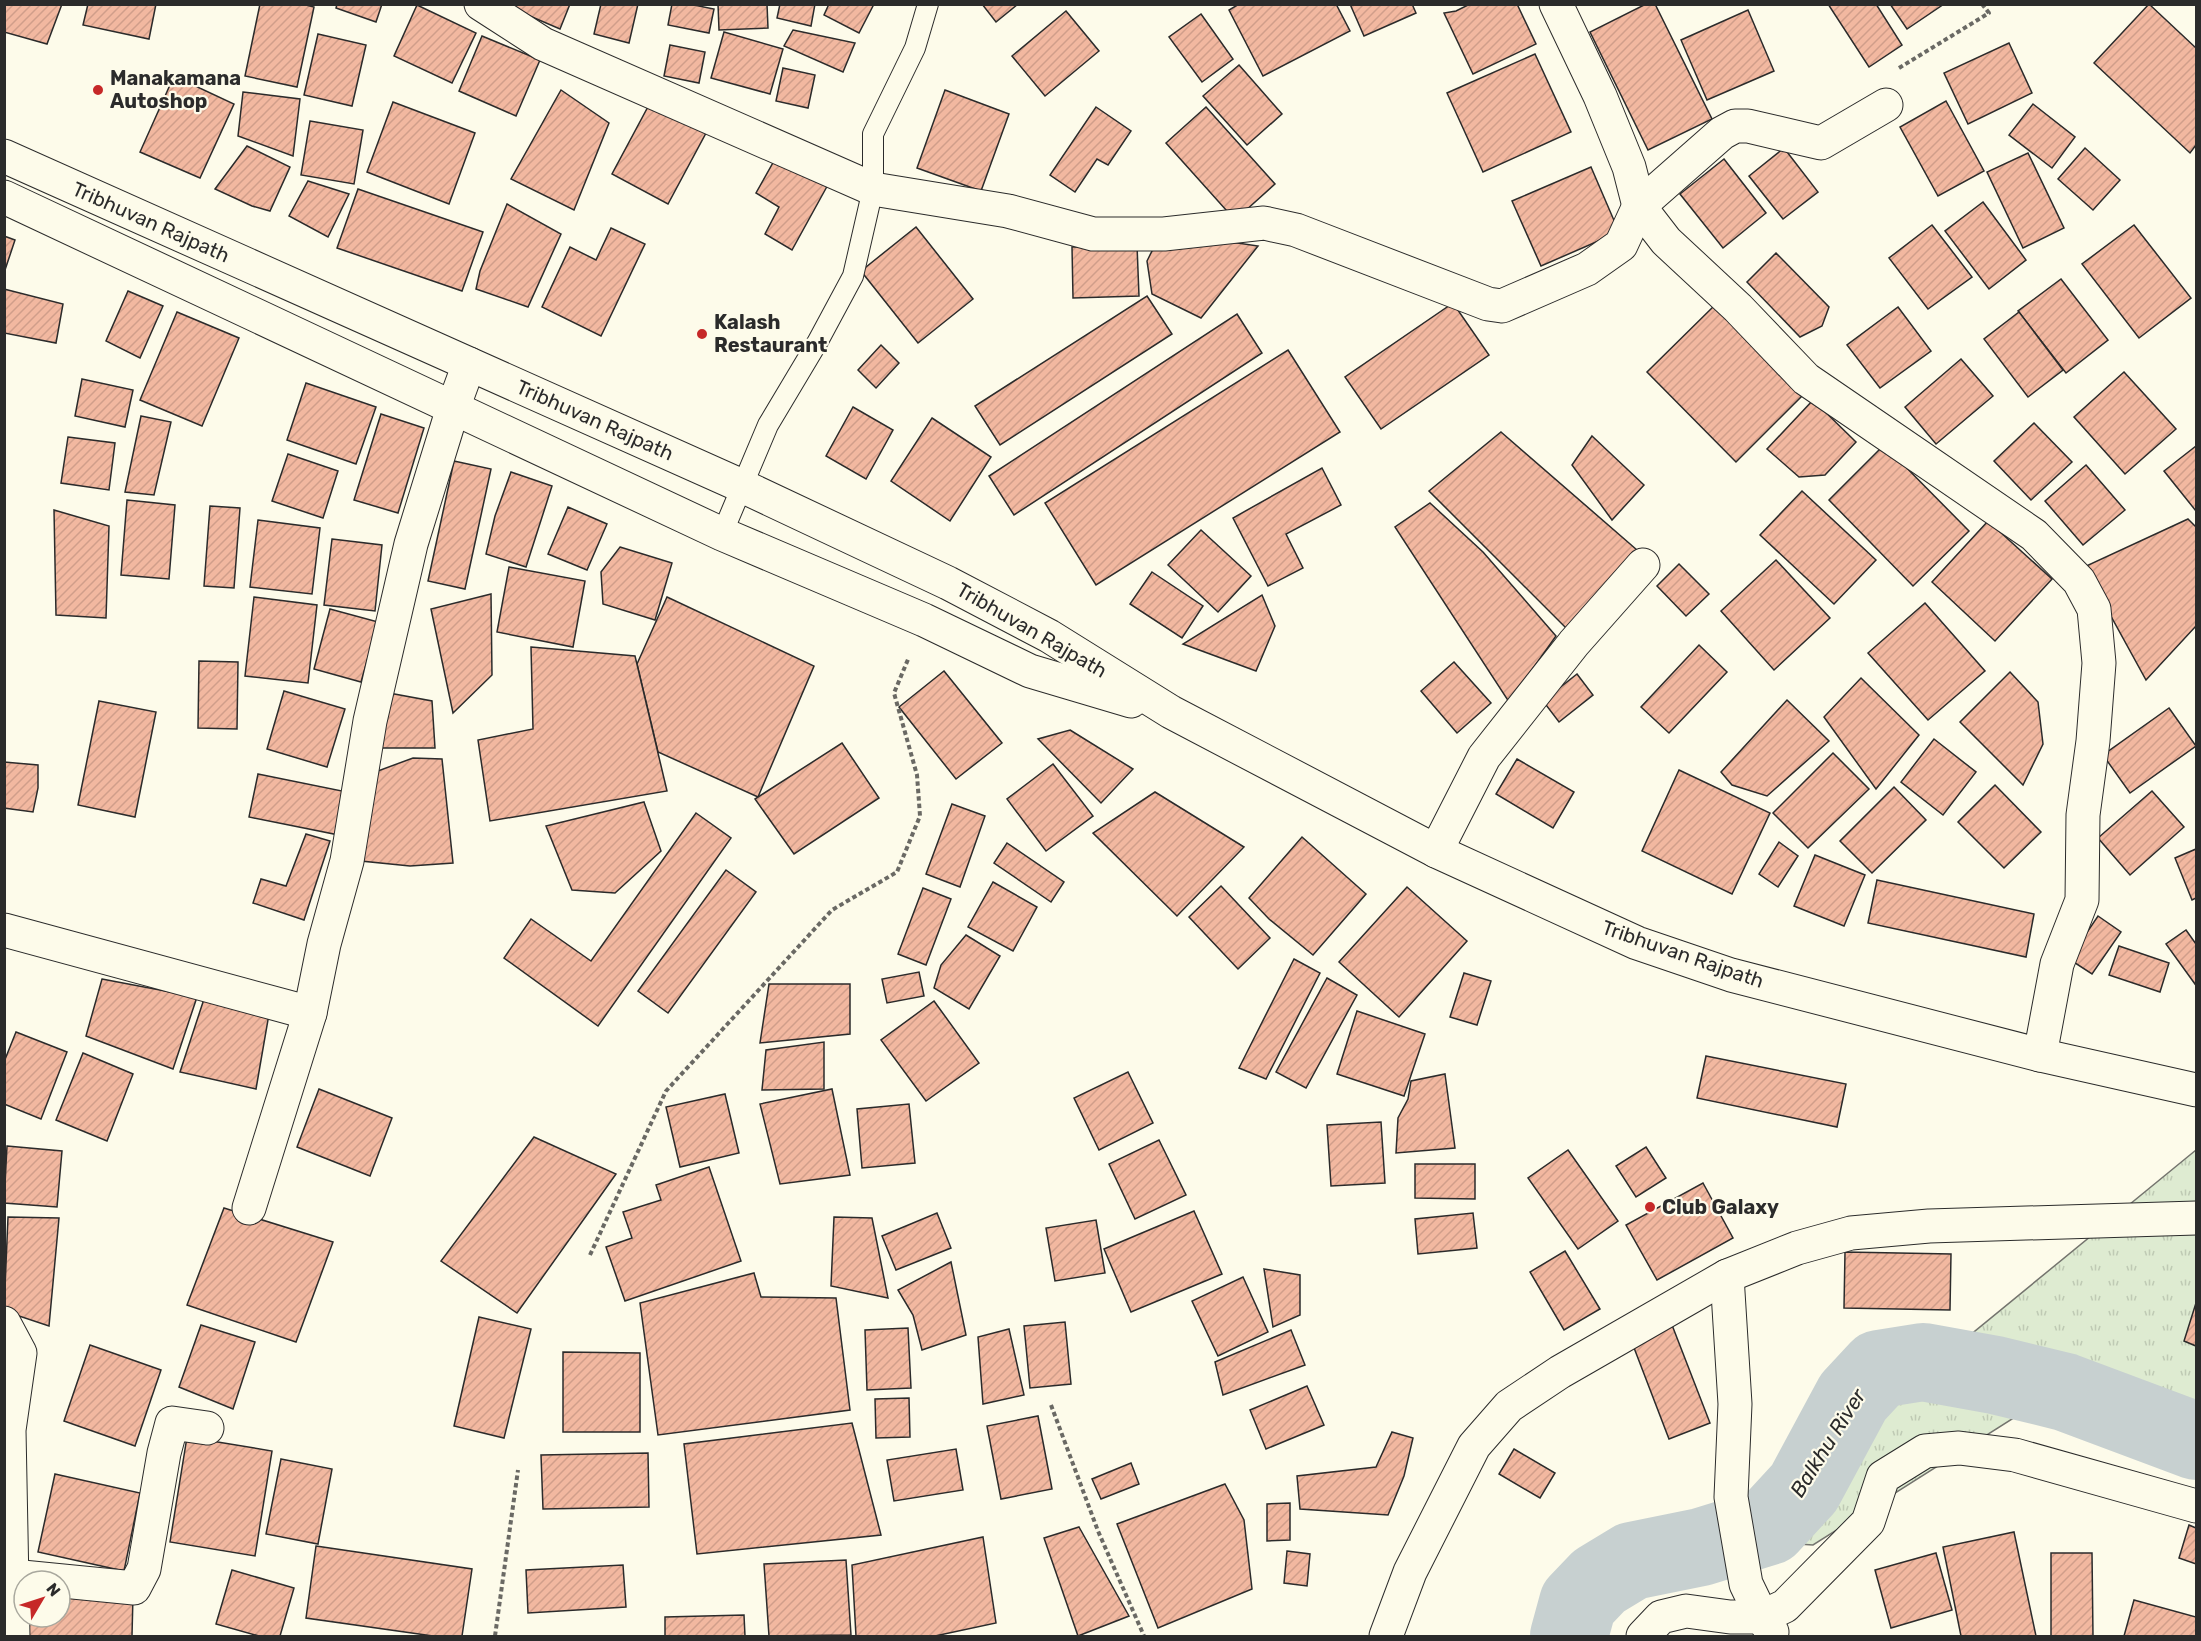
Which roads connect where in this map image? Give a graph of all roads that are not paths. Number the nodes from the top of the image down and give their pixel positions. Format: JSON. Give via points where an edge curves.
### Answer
{"nodes":[{"id":1,"x":481,"y":4,"type":"edge"},
{"id":2,"x":928,"y":4,"type":"edge"},
{"id":3,"x":1556,"y":4,"type":"edge"},
{"id":4,"x":1886,"y":105,"type":"dead end"},
{"id":5,"x":4,"y":156,"type":"edge"},
{"id":6,"x":873,"y":189,"type":"junction"},
{"id":7,"x":4,"y":197,"type":"edge"},
{"id":8,"x":1639,"y":206,"type":"junction"},
{"id":9,"x":469,"y":364,"type":"junction"},
{"id":10,"x":453,"y":408,"type":"junction"},
{"id":11,"x":742,"y":486,"type":"junction"},
{"id":12,"x":722,"y":534,"type":"junction"},
{"id":13,"x":1643,"y":565,"type":"dead end"},
{"id":14,"x":1171,"y":712,"type":"junction"},
{"id":15,"x":1436,"y":851,"type":"junction"},
{"id":16,"x":4,"y":930,"type":"edge"},
{"id":17,"x":310,"y":1012,"type":"junction"},
{"id":18,"x":2040,"y":1055,"type":"junction"},
{"id":19,"x":2196,"y":1090,"type":"edge"},
{"id":20,"x":249,"y":1208,"type":"dead end"},
{"id":21,"x":2196,"y":1218,"type":"edge"},
{"id":22,"x":1727,"y":1276,"type":"junction"},
{"id":23,"x":4,"y":1323,"type":"edge"},
{"id":24,"x":207,"y":1428,"type":"dead end"},
{"id":25,"x":2196,"y":1506,"type":"edge"},
{"id":26,"x":12,"y":1576,"type":"edge"},
{"id":27,"x":72,"y":1582,"type":"edge"},
{"id":28,"x":1768,"y":1627,"type":"edge"},
{"id":29,"x":1386,"y":1636,"type":"edge"},
{"id":30,"x":1643,"y":1636,"type":"edge"}],
"edges":[{"from":1,"to":6,"type":"main road","via":[[543,44]]},
{"from":2,"to":6,"type":"lane","via":[[915,48],[873,134]]},
{"from":3,"to":8,"type":"main road","via":[[1629,166]]},
{"from":4,"to":8,"type":"main road","via":[[1821,143],[1735,126]]},
{"from":5,"to":9,"type":"main road","name":"Tribhuvan Rajpath"},
{"from":6,"to":8,"type":"main road","via":[[1008,211],[1093,234],[1164,234],[1264,223],[1296,230],[1502,306],[1587,269],[1621,245]]},
{"from":6,"to":11,"type":"lane","via":[[853,276],[768,425]]},
{"from":7,"to":10,"type":"main road","name":"Tribhuvan Rajpath"},
{"from":8,"to":18,"type":"main road","via":[[1666,241],[1806,379],[2034,535],[2079,581],[2094,609],[2099,663],[2083,814],[2082,900],[2057,964]]},
{"from":9,"to":10,"type":"main road"},
{"from":9,"to":11,"type":"main road","name":"Tribhuvan Rajpath"},
{"from":10,"to":12,"type":"main road","name":"Tribhuvan Rajpath"},
{"from":10,"to":17,"type":"main road","via":[[411,544],[370,721],[347,861]]},
{"from":11,"to":12,"type":"lane"},
{"from":11,"to":14,"type":"main road","name":"Tribhuvan Rajpath","via":[[958,588],[1049,636]]},
{"from":12,"to":14,"type":"main road","name":"Tribhuvan Rajpath","via":[[924,620],[1030,671]]},
{"from":13,"to":15,"type":"main road","via":[[1574,643],[1484,757]]},
{"from":14,"to":15,"type":"main road","name":"Tribhuvan Rajpath"},
{"from":15,"to":18,"type":"main road","name":"Tribhuvan Rajpath","via":[[1637,943],[1731,975]]},
{"from":16,"to":17,"type":"main road"},
{"from":17,"to":20,"type":"main road"},
{"from":18,"to":19,"type":"main road","name":"Tribhuvan Rajpath"},
{"from":21,"to":22,"type":"main road","via":[[1929,1226],[1851,1233],[1797,1248]]},
{"from":22,"to":28,"type":"main road","via":[[1736,1404],[1731,1497],[1746,1584]]},
{"from":22,"to":29,"type":"main road","via":[[1560,1372],[1509,1406],[1474,1446],[1410,1572]]},
{"from":23,"to":26,"type":"main road","via":[[20,1353],[9,1430]]},
{"from":24,"to":27,"type":"main road","via":[[172,1424],[144,1569],[135,1588]]},
{"from":25,"to":28,"type":"main road","via":[[2015,1455],[1959,1448],[1925,1451],[1883,1477],[1868,1522]]},
{"from":28,"to":30,"type":"main road","via":[[1686,1611],[1661,1617]]}]}
